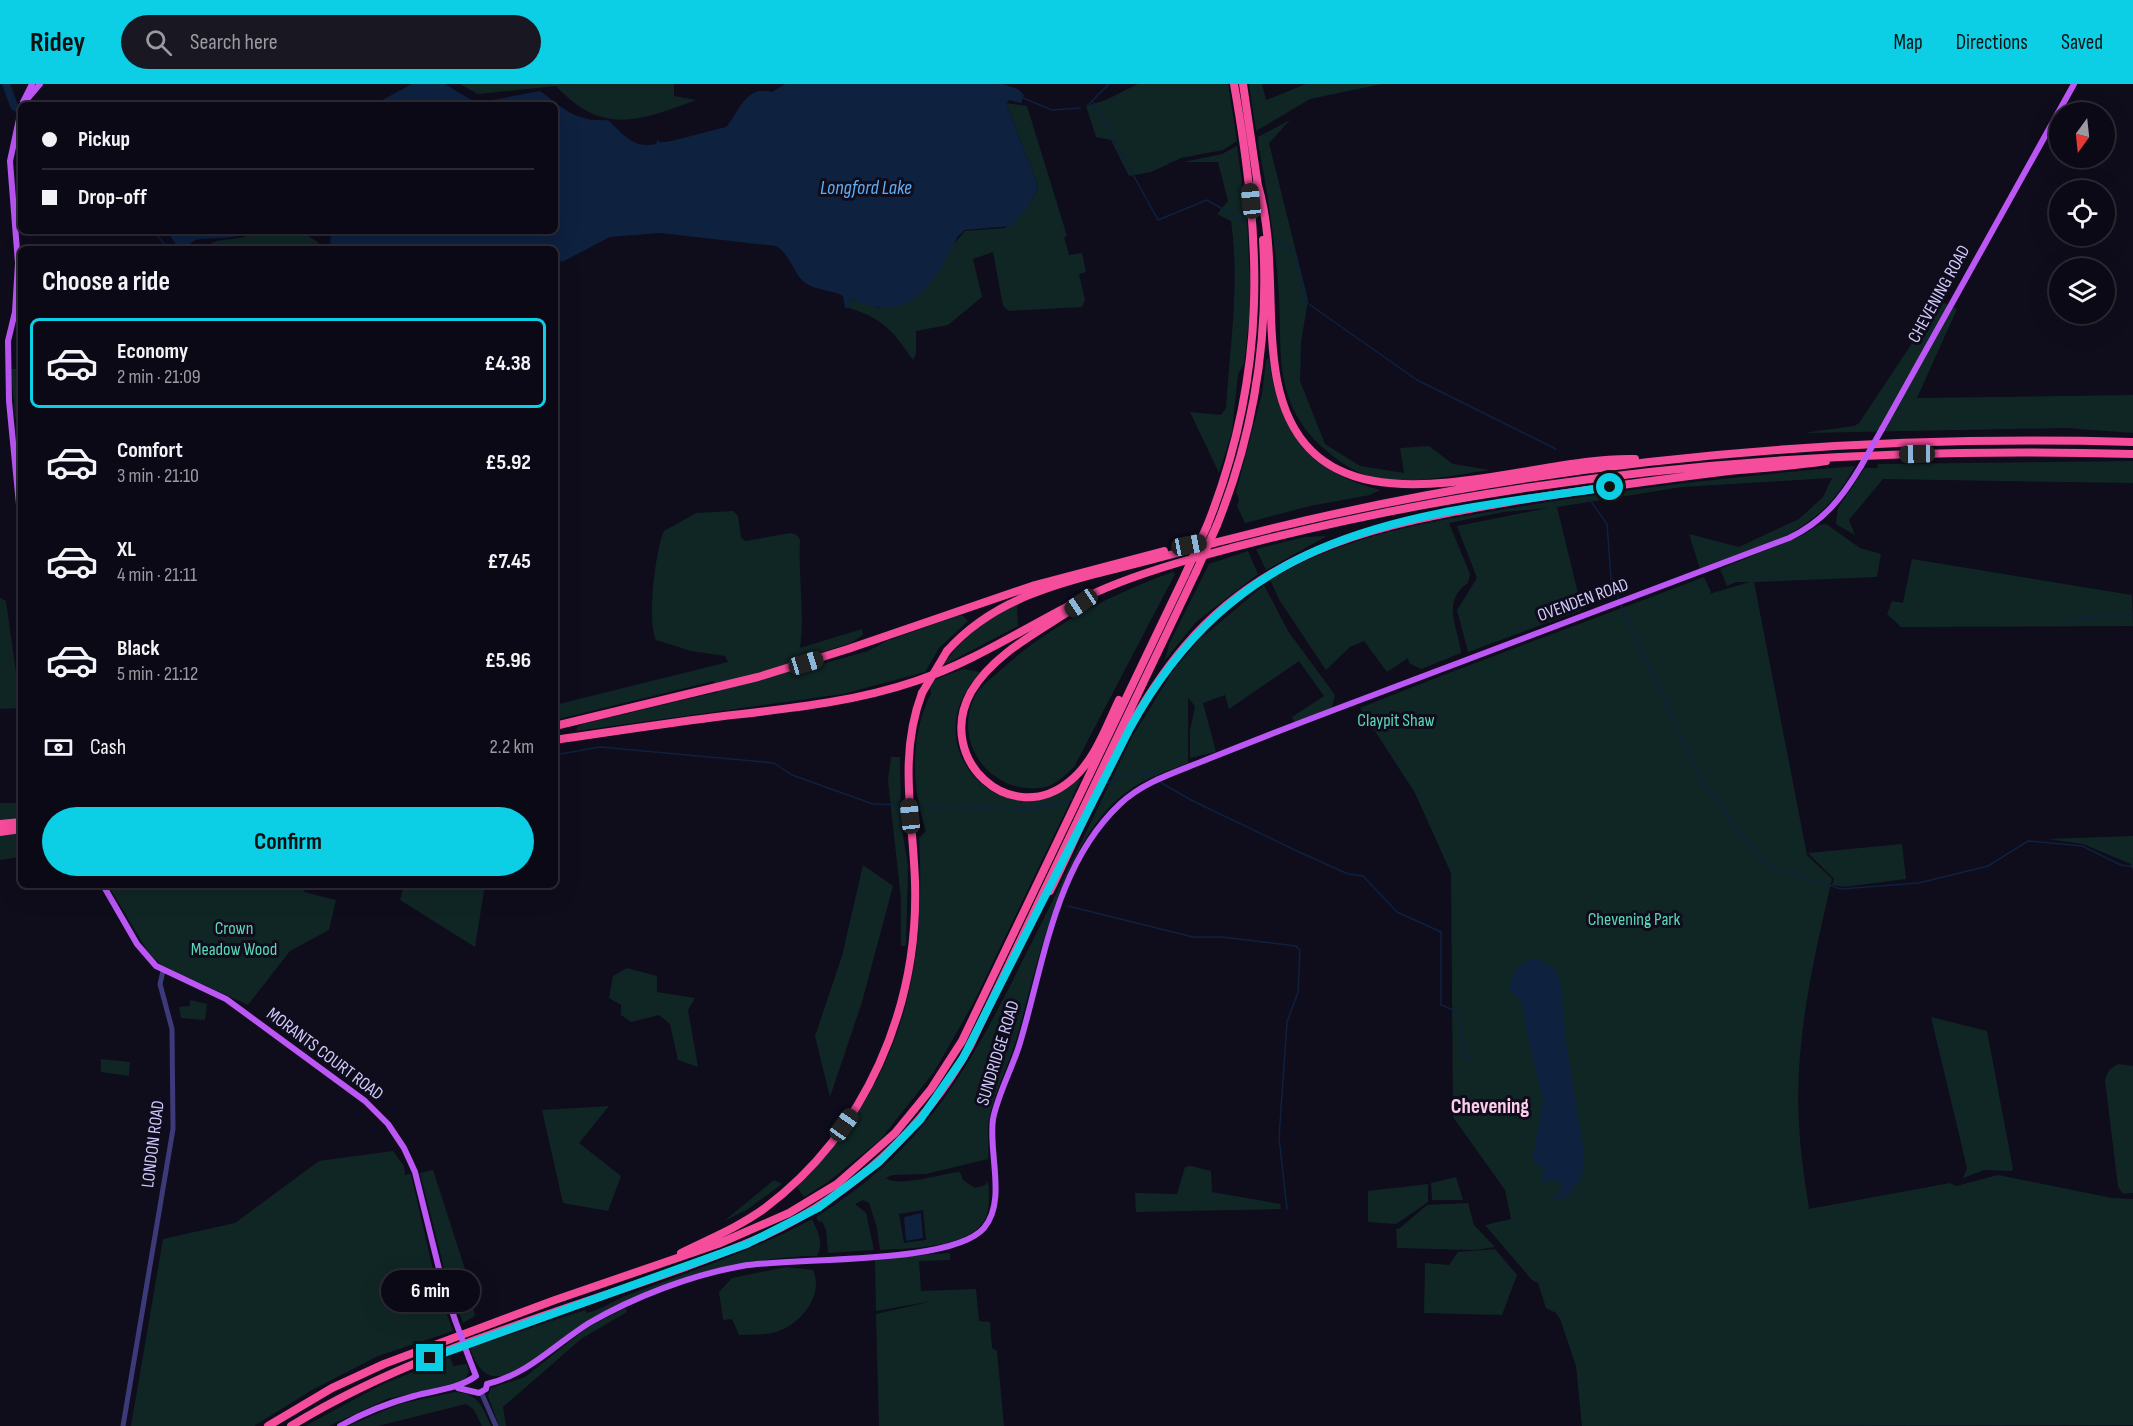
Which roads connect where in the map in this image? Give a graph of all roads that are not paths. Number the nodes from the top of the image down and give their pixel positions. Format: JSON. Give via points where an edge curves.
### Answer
{"nodes":[{"id":1,"x":32,"y":84,"type":"edge"},
{"id":2,"x":40,"y":84,"type":"edge"},
{"id":3,"x":1234,"y":84,"type":"edge"},
{"id":4,"x":1243,"y":84,"type":"edge"},
{"id":5,"x":2074,"y":84,"type":"edge"},
{"id":6,"x":24,"y":102,"type":"edge"},
{"id":7,"x":26,"y":102,"type":"edge"},
{"id":8,"x":18,"y":123,"type":"edge"},
{"id":9,"x":1257,"y":182,"type":"junction"},
{"id":10,"x":18,"y":288,"type":"edge"},
{"id":11,"x":18,"y":288,"type":"edge"},
{"id":12,"x":2133,"y":442,"type":"edge"},
{"id":13,"x":2133,"y":454,"type":"edge"},
{"id":14,"x":1854,"y":457,"type":"junction"},
{"id":15,"x":1664,"y":460,"type":"junction"},
{"id":16,"x":18,"y":499,"type":"edge"},
{"id":17,"x":1824,"y":516,"type":"joint"},
{"id":18,"x":1234,"y":537,"type":"junction"},
{"id":19,"x":1100,"y":591,"type":"junction"},
{"id":20,"x":1151,"y":644,"type":"junction"},
{"id":21,"x":1348,"y":705,"type":"joint"},
{"id":22,"x":558,"y":725,"type":"edge"},
{"id":23,"x":558,"y":740,"type":"edge"},
{"id":24,"x":18,"y":822,"type":"edge"},
{"id":25,"x":0,"y":824,"type":"edge"},
{"id":26,"x":18,"y":830,"type":"edge"},
{"id":27,"x":0,"y":832,"type":"edge"},
{"id":28,"x":105,"y":888,"type":"edge"},
{"id":29,"x":1022,"y":941,"type":"junction"},
{"id":30,"x":163,"y":971,"type":"junction"},
{"id":31,"x":663,"y":1262,"type":"junction"},
{"id":32,"x":474,"y":1378,"type":"junction"},
{"id":33,"x":487,"y":1384,"type":"junction"},
{"id":34,"x":455,"y":1387,"type":"junction"},
{"id":35,"x":478,"y":1392,"type":"junction"},
{"id":36,"x":123,"y":1426,"type":"edge"},
{"id":37,"x":268,"y":1426,"type":"edge"},
{"id":38,"x":291,"y":1426,"type":"edge"},
{"id":39,"x":340,"y":1426,"type":"edge"},
{"id":40,"x":496,"y":1426,"type":"edge"}],
"edges":[{"from":1,"to":6,"type":"main road"},
{"from":2,"to":7,"type":"main road"},
{"from":3,"to":20,"type":"highway","bridge":true,"via":[[1254,234],[1255,320],[1241,421],[1207,526]]},
{"from":4,"to":9,"type":"highway"},
{"from":5,"to":17,"type":"main road","name":"CHEVENING ROAD","bridge":true,"via":[[1861,466]]},
{"from":8,"to":10,"type":"main road","via":[[10,161]]},
{"from":9,"to":15,"type":"highway","via":[[1267,229],[1280,392],[1298,433],[1327,463],[1363,480],[1396,486],[1608,460]]},
{"from":9,"to":29,"type":"highway","bridge":true,"via":[[1265,277],[1261,355],[1245,440],[1217,525]]},
{"from":11,"to":16,"type":"main road","via":[[8,341]]},
{"from":12,"to":15,"type":"highway","via":[[1892,443]]},
{"from":13,"to":14,"type":"highway"},
{"from":14,"to":19,"type":"highway","via":[[1690,468],[1473,498],[1331,525],[1218,552],[1151,570]]},
{"from":14,"to":29,"type":"highway","via":[[1622,485],[1441,514],[1342,539],[1280,567],[1209,621],[1159,679]]},
{"from":15,"to":18,"type":"highway","via":[[1461,489]]},
{"from":17,"to":21,"type":"main road","name":"OVENDEN ROAD","via":[[1789,538]]},
{"from":18,"to":22,"type":"highway","via":[[1061,577],[767,674]]},
{"from":18,"to":31,"type":"highway","bridge":true,"via":[[1023,596],[985,616],[948,651],[922,693],[911,726],[907,758],[915,885],[912,949],[903,999],[882,1059],[844,1125],[791,1186],[745,1221]]},
{"from":19,"to":20,"type":"highway","via":[[1010,651],[975,686],[965,706],[960,731],[966,757],[981,778],[997,789],[1022,797],[1047,794],[1070,782],[1090,756]]},
{"from":19,"to":23,"type":"highway","via":[[974,657],[887,690],[814,705]]},
{"from":20,"to":31,"type":"highway","via":[[979,1007],[920,1105],[867,1160],[814,1198],[754,1230]]},
{"from":21,"to":33,"type":"main road","name":"SUNDRIDGE ROAD","via":[[1158,779],[1126,798],[1103,822],[1082,854],[1059,903],[993,1120],[994,1198],[990,1218],[982,1230],[960,1245],[935,1251],[765,1263],[721,1271],[618,1308],[571,1335],[520,1374]]},
{"from":24,"to":25,"type":"highway"},
{"from":26,"to":27,"type":"highway"},
{"from":28,"to":30,"type":"main road","via":[[142,953]]},
{"from":29,"to":38,"type":"highway","via":[[974,1038],[942,1090],[893,1149],[834,1197],[799,1219],[730,1250],[399,1370]]},
{"from":30,"to":32,"type":"main road","name":"MORANTS COURT ROAD","bridge":true,"via":[[226,999],[365,1101],[388,1124],[415,1172],[442,1281]]},
{"from":30,"to":36,"type":"street","name":"LONDON ROAD","via":[[160,984],[172,1029],[173,1129]]},
{"from":31,"to":37,"type":"highway","via":[[384,1364],[323,1393]]},
{"from":32,"to":33,"type":"main road","via":[[484,1377]]},
{"from":32,"to":34,"type":"main road"},
{"from":32,"to":35,"type":"main road","name":"MORANTS COURT ROAD","via":[[471,1387]]},
{"from":33,"to":35,"type":"main road"},
{"from":34,"to":35,"type":"main road"},
{"from":34,"to":39,"type":"main road","via":[[401,1399]]},
{"from":35,"to":40,"type":"street"}]}
